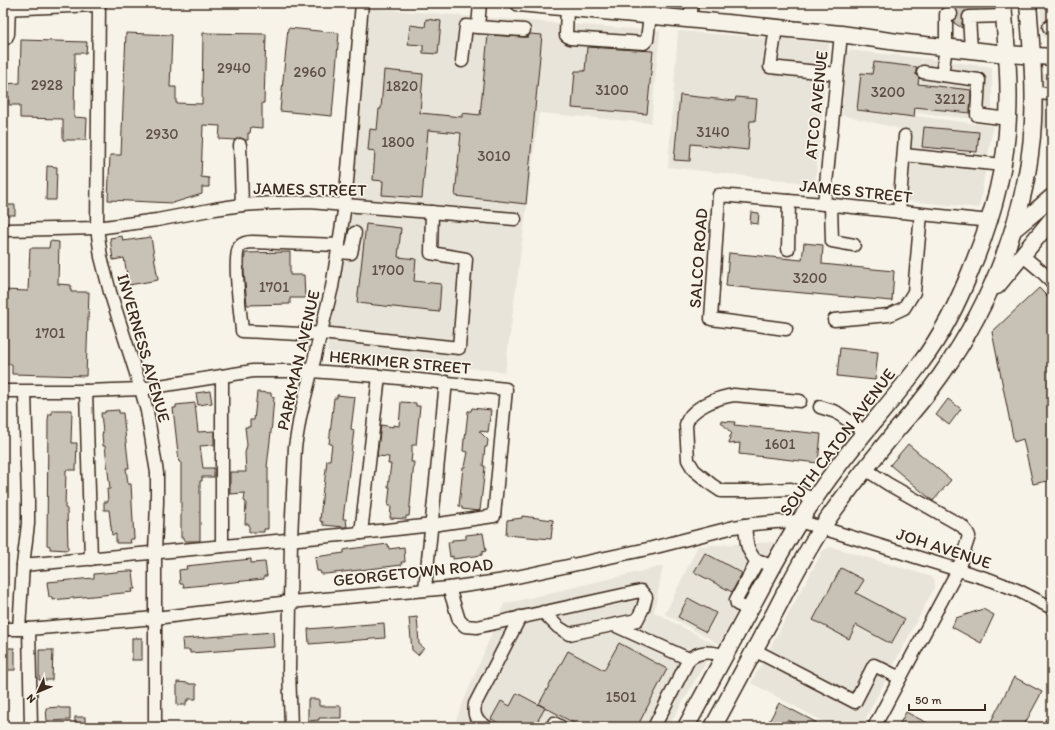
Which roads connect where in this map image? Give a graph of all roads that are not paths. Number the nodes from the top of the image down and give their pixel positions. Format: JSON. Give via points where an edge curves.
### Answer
{"nodes":[{"id":1,"x":95,"y":3,"type":"edge"},
{"id":2,"x":99,"y":3,"type":"edge"},
{"id":3,"x":362,"y":3,"type":"edge"},
{"id":4,"x":480,"y":3,"type":"edge"},
{"id":5,"x":519,"y":3,"type":"edge"},
{"id":6,"x":692,"y":3,"type":"edge"},
{"id":7,"x":1028,"y":3,"type":"edge"},
{"id":8,"x":69,"y":4,"type":"edge"},
{"id":9,"x":572,"y":6,"type":"edge"},
{"id":10,"x":6,"y":7,"type":"edge"},
{"id":11,"x":1004,"y":9,"type":"edge"},
{"id":12,"x":951,"y":14,"type":"dead end"},
{"id":13,"x":650,"y":15,"type":"junction"},
{"id":14,"x":690,"y":19,"type":"junction"},
{"id":15,"x":6,"y":27,"type":"edge"},
{"id":16,"x":478,"y":27,"type":"junction"},
{"id":17,"x":776,"y":28,"type":"junction"},
{"id":18,"x":524,"y":30,"type":"dead end"},
{"id":19,"x":841,"y":34,"type":"junction"},
{"id":20,"x":3,"y":38,"type":"edge"},
{"id":21,"x":946,"y":47,"type":"junction"},
{"id":22,"x":972,"y":50,"type":"junction"},
{"id":23,"x":1007,"y":54,"type":"junction"},
{"id":24,"x":1032,"y":56,"type":"junction"},
{"id":25,"x":1052,"y":57,"type":"edge"},
{"id":26,"x":462,"y":61,"type":"dead end"},
{"id":27,"x":923,"y":72,"type":"dead end"},
{"id":28,"x":837,"y":74,"type":"junction"},
{"id":29,"x":942,"y":75,"type":"junction"},
{"id":30,"x":1034,"y":93,"type":"junction"},
{"id":31,"x":1052,"y":94,"type":"edge"},
{"id":32,"x":1008,"y":119,"type":"junction"},
{"id":33,"x":906,"y":136,"type":"dead end"},
{"id":34,"x":240,"y":145,"type":"dead end"},
{"id":35,"x":904,"y":155,"type":"junction"},
{"id":36,"x":1003,"y":165,"type":"junction"},
{"id":37,"x":719,"y":195,"type":"joint"},
{"id":38,"x":1052,"y":197,"type":"edge"},
{"id":39,"x":789,"y":201,"type":"junction"},
{"id":40,"x":344,"y":204,"type":"junction"},
{"id":41,"x":827,"y":204,"type":"junction"},
{"id":42,"x":242,"y":205,"type":"junction"},
{"id":43,"x":1038,"y":210,"type":"junction"},
{"id":44,"x":432,"y":212,"type":"junction"},
{"id":45,"x":899,"y":212,"type":"junction"},
{"id":46,"x":921,"y":214,"type":"junction"},
{"id":47,"x":515,"y":219,"type":"dead end"},
{"id":48,"x":990,"y":221,"type":"junction"},
{"id":49,"x":1050,"y":225,"type":"edge"},
{"id":50,"x":97,"y":228,"type":"junction"},
{"id":51,"x":1014,"y":229,"type":"junction"},
{"id":52,"x":9,"y":230,"type":"dead end"},
{"id":53,"x":355,"y":233,"type":"dead end"},
{"id":54,"x":854,"y":245,"type":"dead end"},
{"id":55,"x":338,"y":248,"type":"junction"},
{"id":56,"x":788,"y":249,"type":"dead end"},
{"id":57,"x":1022,"y":256,"type":"junction"},
{"id":58,"x":1052,"y":282,"type":"edge"},
{"id":59,"x":986,"y":299,"type":"junction"},
{"id":60,"x":834,"y":320,"type":"dead end"},
{"id":61,"x":786,"y":329,"type":"dead end"},
{"id":62,"x":321,"y":333,"type":"junction"},
{"id":63,"x":311,"y":371,"type":"junction"},
{"id":64,"x":222,"y":376,"type":"junction"},
{"id":65,"x":379,"y":376,"type":"junction"},
{"id":66,"x":446,"y":382,"type":"junction"},
{"id":67,"x":141,"y":389,"type":"junction"},
{"id":68,"x":3,"y":391,"type":"edge"},
{"id":69,"x":25,"y":392,"type":"junction"},
{"id":70,"x":86,"y":392,"type":"junction"},
{"id":71,"x":800,"y":401,"type":"dead end"},
{"id":72,"x":820,"y":407,"type":"dead end"},
{"id":73,"x":865,"y":432,"type":"junction"},
{"id":74,"x":865,"y":469,"type":"junction"},
{"id":75,"x":814,"y":500,"type":"junction"},
{"id":76,"x":799,"y":522,"type":"junction"},
{"id":77,"x":432,"y":525,"type":"junction"},
{"id":78,"x":745,"y":525,"type":"junction"},
{"id":79,"x":822,"y":528,"type":"junction"},
{"id":80,"x":361,"y":533,"type":"junction"},
{"id":81,"x":291,"y":540,"type":"junction"},
{"id":82,"x":222,"y":546,"type":"junction"},
{"id":83,"x":155,"y":552,"type":"junction"},
{"id":84,"x":91,"y":559,"type":"junction"},
{"id":85,"x":757,"y":562,"type":"junction"},
{"id":86,"x":23,"y":565,"type":"junction"},
{"id":87,"x":772,"y":567,"type":"junction"},
{"id":88,"x":958,"y":570,"type":"junction"},
{"id":89,"x":449,"y":588,"type":"junction"},
{"id":90,"x":425,"y":590,"type":"junction"},
{"id":91,"x":290,"y":602,"type":"junction"},
{"id":92,"x":1052,"y":608,"type":"edge"},
{"id":93,"x":749,"y":610,"type":"junction"},
{"id":94,"x":543,"y":612,"type":"junction"},
{"id":95,"x":520,"y":617,"type":"junction"},
{"id":96,"x":155,"y":618,"type":"junction"},
{"id":97,"x":614,"y":625,"type":"junction"},
{"id":98,"x":24,"y":629,"type":"junction"},
{"id":99,"x":3,"y":630,"type":"edge"},
{"id":100,"x":754,"y":650,"type":"junction"},
{"id":101,"x":725,"y":655,"type":"junction"},
{"id":102,"x":689,"y":659,"type":"junction"},
{"id":103,"x":900,"y":678,"type":"junction"},
{"id":104,"x":1052,"y":722,"type":"edge"},
{"id":105,"x":31,"y":727,"type":"edge"},
{"id":106,"x":155,"y":727,"type":"edge"},
{"id":107,"x":291,"y":727,"type":"edge"},
{"id":108,"x":487,"y":727,"type":"edge"},
{"id":109,"x":654,"y":727,"type":"edge"},
{"id":110,"x":686,"y":727,"type":"edge"},
{"id":111,"x":713,"y":727,"type":"edge"},
{"id":112,"x":874,"y":727,"type":"edge"},
{"id":113,"x":1050,"y":727,"type":"edge"}],
"edges":[{"from":1,"to":8,"type":"main road"},
{"from":2,"to":50,"type":"street","name":"INVERNESS AVENUE"},
{"from":3,"to":40,"type":"street","name":"PARKMAN AVENUE"},
{"from":4,"to":16,"type":"street"},
{"from":5,"to":9,"type":"main road"},
{"from":6,"to":14,"type":"street"},
{"from":7,"to":24,"type":"main road"},
{"from":8,"to":10,"type":"main road"},
{"from":9,"to":13,"type":"main road"},
{"from":9,"to":13,"type":"street","via":[[566,35],[570,38],[644,43],[647,40]]},
{"from":10,"to":15,"type":"street"},
{"from":11,"to":22,"type":"street","via":[[969,17]]},
{"from":11,"to":23,"type":"main road","name":"SOUTH CATON AVENUE"},
{"from":12,"to":21,"type":"street","via":[[946,14]]},
{"from":13,"to":14,"type":"main road"},
{"from":14,"to":17,"type":"main road"},
{"from":15,"to":20,"type":"street","via":[[8,34]]},
{"from":16,"to":18,"type":"street"},
{"from":16,"to":26,"type":"street","via":[[466,26]]},
{"from":17,"to":19,"type":"main road"},
{"from":17,"to":28,"type":"street","via":[[770,66]]},
{"from":19,"to":21,"type":"main road"},
{"from":19,"to":28,"type":"street","name":"ATCO AVENUE"},
{"from":21,"to":22,"type":"main road"},
{"from":21,"to":29,"type":"street"},
{"from":22,"to":23,"type":"main road"},
{"from":23,"to":24,"type":"main road"},
{"from":23,"to":32,"type":"main road","name":"SOUTH CATON AVENUE"},
{"from":24,"to":25,"type":"main road"},
{"from":24,"to":30,"type":"main road"},
{"from":27,"to":29,"type":"street"},
{"from":28,"to":41,"type":"street","name":"ATCO AVENUE"},
{"from":29,"to":32,"type":"street","via":[[979,80],[977,115]]},
{"from":30,"to":31,"type":"street"},
{"from":30,"to":51,"type":"main road","via":[[1029,158]]},
{"from":32,"to":36,"type":"main road","name":"SOUTH CATON AVENUE"},
{"from":33,"to":35,"type":"street"},
{"from":34,"to":42,"type":"street"},
{"from":35,"to":36,"type":"street"},
{"from":35,"to":45,"type":"street"},
{"from":36,"to":48,"type":"main road","name":"SOUTH CATON AVENUE"},
{"from":37,"to":39,"type":"street","name":"JAMES STREET"},
{"from":37,"to":61,"type":"street","name":"SALCO ROAD","via":[[711,319]]},
{"from":38,"to":43,"type":"main road"},
{"from":39,"to":41,"type":"street","name":"JAMES STREET"},
{"from":39,"to":56,"type":"street"},
{"from":40,"to":42,"type":"street","name":"JAMES STREET","via":[[310,202]]},
{"from":40,"to":44,"type":"street","name":"JAMES STREET"},
{"from":40,"to":55,"type":"street","name":"PARKMAN AVENUE"},
{"from":41,"to":45,"type":"street","name":"JAMES STREET"},
{"from":41,"to":54,"type":"street","name":"ATCO AVENUE","via":[[832,241]]},
{"from":42,"to":50,"type":"street","name":"JAMES STREET"},
{"from":43,"to":49,"type":"street"},
{"from":43,"to":51,"type":"main road"},
{"from":44,"to":47,"type":"street","name":"JAMES STREET"},
{"from":44,"to":62,"type":"street","via":[[431,252],[466,259],[459,348]]},
{"from":45,"to":46,"type":"street","name":"JAMES STREET"},
{"from":46,"to":48,"type":"street","name":"JAMES STREET"},
{"from":46,"to":60,"type":"street","via":[[914,292],[904,308],[889,315]]},
{"from":48,"to":51,"type":"main road"},
{"from":48,"to":73,"type":"main road","name":"SOUTH CATON AVENUE","via":[[964,288],[947,321],[921,363]]},
{"from":49,"to":57,"type":"main road"},
{"from":50,"to":52,"type":"street","name":"JAMES STREET"},
{"from":50,"to":67,"type":"street","name":"INVERNESS AVENUE","via":[[110,292]]},
{"from":51,"to":59,"type":"main road"},
{"from":53,"to":55,"type":"street","via":[[351,253]]},
{"from":55,"to":62,"type":"street","name":"PARKMAN AVENUE"},
{"from":55,"to":62,"type":"street","via":[[252,242],[240,246],[238,250],[237,271],[242,331]]},
{"from":57,"to":58,"type":"street"},
{"from":57,"to":59,"type":"main road"},
{"from":59,"to":74,"type":"main road","via":[[971,330],[926,396]]},
{"from":62,"to":63,"type":"street","name":"PARKMAN AVENUE"},
{"from":63,"to":64,"type":"street","name":"HERKIMER STREET","via":[[253,371]]},
{"from":63,"to":65,"type":"street","name":"HERKIMER STREET"},
{"from":63,"to":81,"type":"street","name":"PARKMAN AVENUE","via":[[295,447]]},
{"from":64,"to":67,"type":"street","name":"HERKIMER STREET"},
{"from":64,"to":82,"type":"street"},
{"from":65,"to":66,"type":"street","name":"HERKIMER STREET"},
{"from":65,"to":80,"type":"street"},
{"from":66,"to":77,"type":"street"},
{"from":66,"to":77,"type":"street","name":"HERKIMER STREET","via":[[506,389],[494,516]]},
{"from":67,"to":70,"type":"street","name":"HERKIMER STREET"},
{"from":67,"to":83,"type":"street","name":"INVERNESS AVENUE","via":[[157,473]]},
{"from":68,"to":69,"type":"street","name":"HERKIMER STREET"},
{"from":69,"to":70,"type":"street","name":"HERKIMER STREET"},
{"from":69,"to":86,"type":"street","via":[[28,524]]},
{"from":70,"to":84,"type":"street"},
{"from":71,"to":75,"type":"street","via":[[734,395],[701,407],[694,412],[686,425],[688,460],[697,473],[722,490],[792,489]]},
{"from":72,"to":73,"type":"street","via":[[836,412]]},
{"from":73,"to":75,"type":"main road","name":"SOUTH CATON AVENUE"},
{"from":74,"to":79,"type":"main road"},
{"from":74,"to":88,"type":"street","via":[[962,526],[969,536]]},
{"from":75,"to":76,"type":"main road","name":"SOUTH CATON AVENUE"},
{"from":76,"to":78,"type":"street","name":"GEORGETOWN ROAD"},
{"from":76,"to":79,"type":"street","name":"GEORGETOWN ROAD"},
{"from":76,"to":87,"type":"main road","name":"SOUTH CATON AVENUE"},
{"from":77,"to":80,"type":"street"},
{"from":77,"to":90,"type":"street"},
{"from":78,"to":85,"type":"street","via":[[747,548]]},
{"from":78,"to":89,"type":"street","name":"GEORGETOWN ROAD","via":[[652,548],[506,579]]},
{"from":79,"to":88,"type":"street","name":"JOH AVENUE"},
{"from":79,"to":100,"type":"main road"},
{"from":80,"to":81,"type":"street"},
{"from":81,"to":82,"type":"street"},
{"from":81,"to":91,"type":"street","name":"PARKMAN AVENUE"},
{"from":82,"to":83,"type":"street"},
{"from":83,"to":84,"type":"street"},
{"from":83,"to":96,"type":"street","name":"INVERNESS AVENUE"},
{"from":84,"to":86,"type":"street"},
{"from":85,"to":87,"type":"street"},
{"from":85,"to":93,"type":"street","via":[[736,600],[737,604]]},
{"from":86,"to":98,"type":"street"},
{"from":87,"to":93,"type":"main road","name":"SOUTH CATON AVENUE"},
{"from":88,"to":92,"type":"street","name":"JOH AVENUE","via":[[1017,590]]},
{"from":88,"to":103,"type":"street"},
{"from":89,"to":90,"type":"street","name":"GEORGETOWN ROAD"},
{"from":89,"to":95,"type":"street","via":[[459,620],[465,626],[477,627]]},
{"from":90,"to":91,"type":"street","name":"GEORGETOWN ROAD"},
{"from":91,"to":96,"type":"street","name":"GEORGETOWN ROAD"},
{"from":91,"to":107,"type":"street","name":"PARKMAN AVENUE"},
{"from":93,"to":101,"type":"main road","name":"SOUTH CATON AVENUE"},
{"from":94,"to":95,"type":"street"},
{"from":94,"to":97,"type":"street","via":[[569,634]]},
{"from":94,"to":97,"type":"street","via":[[641,591],[646,596],[637,620]]},
{"from":95,"to":108,"type":"street","via":[[475,704],[476,719]]},
{"from":96,"to":98,"type":"street","name":"GEORGETOWN ROAD"},
{"from":96,"to":106,"type":"street","name":"INVERNESS AVENUE"},
{"from":97,"to":102,"type":"street"},
{"from":98,"to":99,"type":"street","name":"GEORGETOWN ROAD"},
{"from":98,"to":105,"type":"street"},
{"from":100,"to":103,"type":"street","via":[[855,702],[874,665]]},
{"from":100,"to":111,"type":"main road"},
{"from":101,"to":102,"type":"street","via":[[708,652],[696,654]]},
{"from":101,"to":110,"type":"main road","name":"SOUTH CATON AVENUE"},
{"from":102,"to":109,"type":"street"},
{"from":103,"to":112,"type":"street"},
{"from":104,"to":113,"type":"street"}]}
